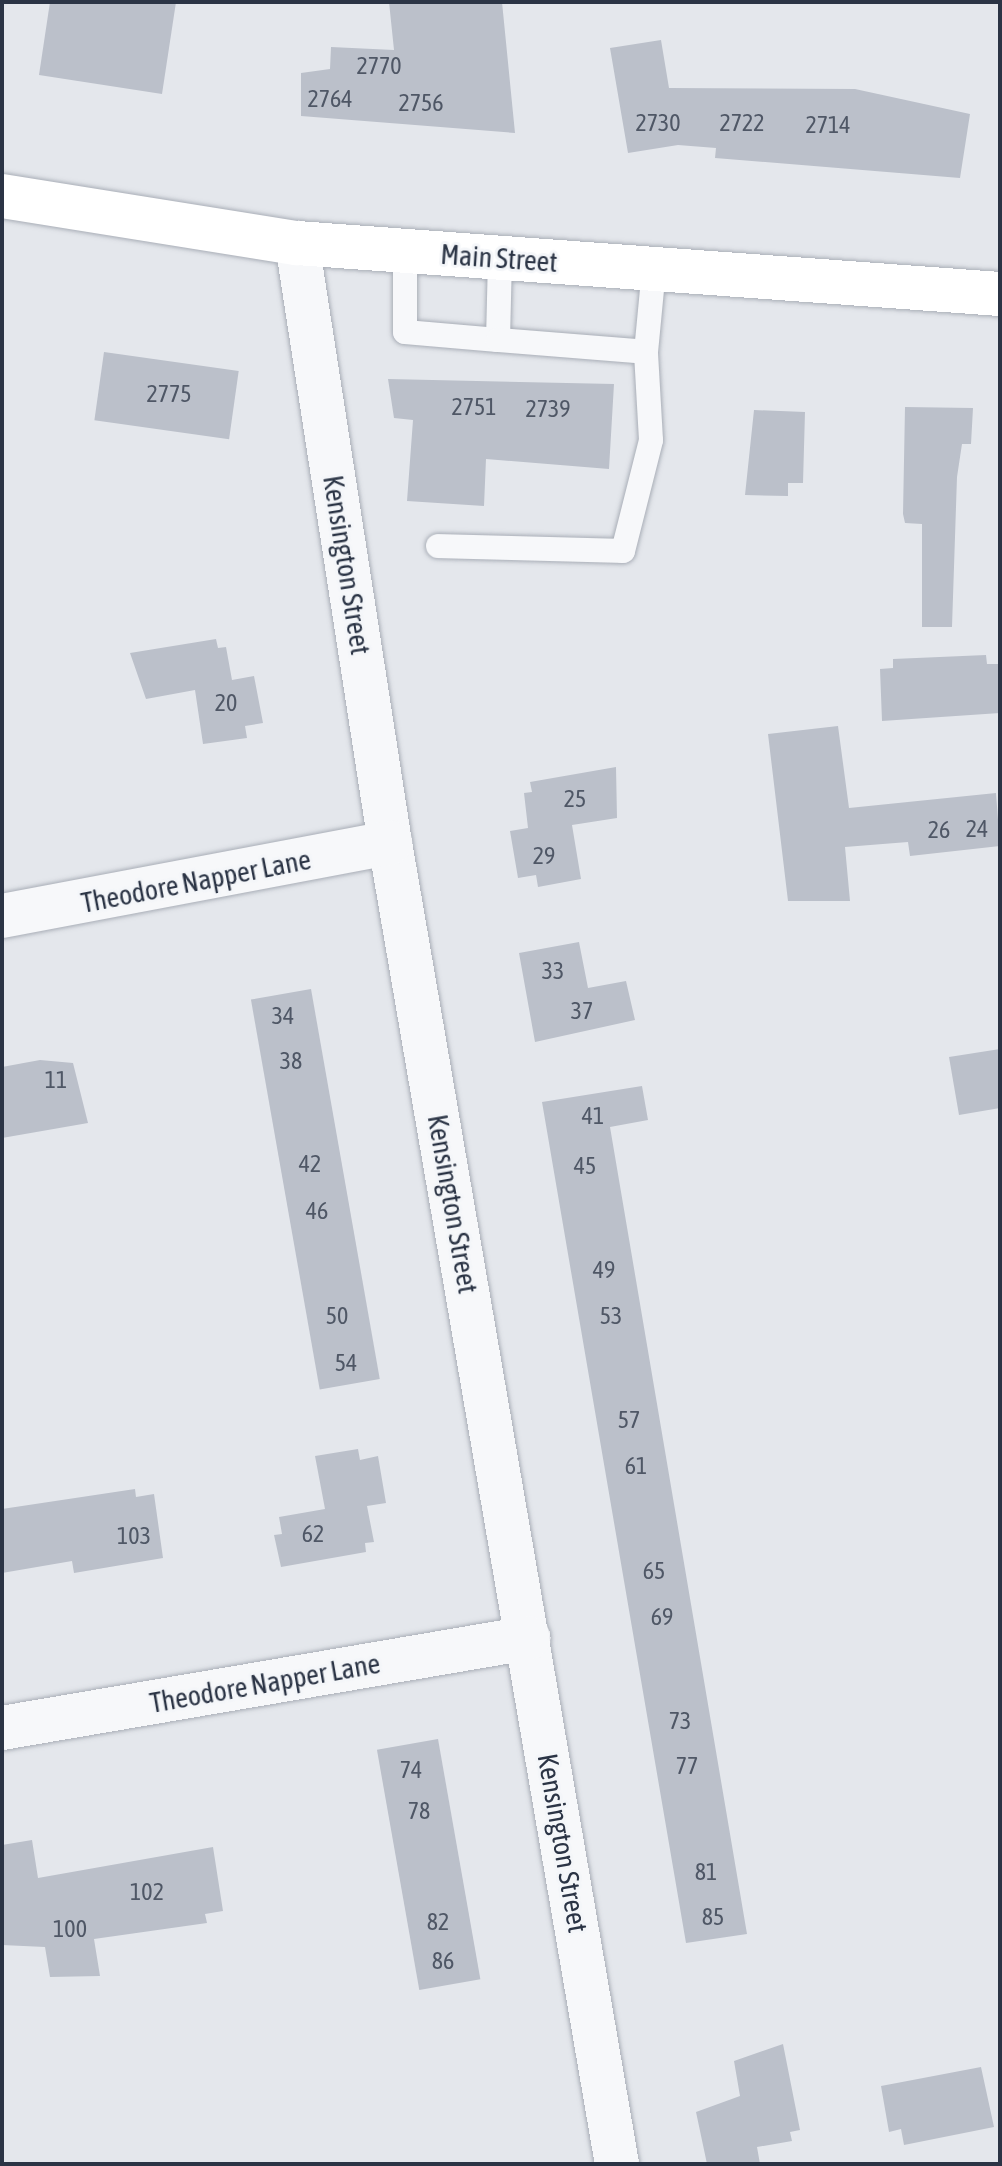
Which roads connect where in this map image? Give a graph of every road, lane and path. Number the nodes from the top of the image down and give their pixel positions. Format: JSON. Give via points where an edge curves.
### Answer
{"nodes":[{"id":1,"x":2,"y":196,"type":"edge"},
{"id":2,"x":297,"y":243,"type":"junction"},
{"id":3,"x":405,"y":251,"type":"junction"},
{"id":4,"x":500,"y":258,"type":"junction"},
{"id":5,"x":654,"y":269,"type":"junction"},
{"id":6,"x":1000,"y":294,"type":"edge"},
{"id":7,"x":498,"y":340,"type":"junction"},
{"id":8,"x":646,"y":352,"type":"junction"},
{"id":9,"x":438,"y":546,"type":"dead end"},
{"id":10,"x":390,"y":843,"type":"junction"},
{"id":11,"x":2,"y":916,"type":"edge"},
{"id":12,"x":528,"y":1638,"type":"junction"},
{"id":13,"x":2,"y":1728,"type":"edge"},
{"id":14,"x":617,"y":2164,"type":"edge"}],
"edges":[{"from":1,"to":2,"type":"main road","name":"Main Street"},
{"from":2,"to":3,"type":"main road","name":"Main Street"},
{"from":2,"to":10,"type":"street","name":"Kensington Street"},
{"from":3,"to":4,"type":"main road","name":"Main Street"},
{"from":3,"to":7,"type":"lane","via":[[405,332]]},
{"from":4,"to":5,"type":"main road","name":"Main Street"},
{"from":4,"to":7,"type":"lane"},
{"from":5,"to":6,"type":"main road","name":"Main Street"},
{"from":5,"to":8,"type":"lane"},
{"from":7,"to":8,"type":"lane"},
{"from":8,"to":9,"type":"lane","via":[[651,440],[623,551]]},
{"from":10,"to":11,"type":"street","name":"Theodore Napper Lane"},
{"from":10,"to":12,"type":"street","name":"Kensington Street"},
{"from":12,"to":13,"type":"street","name":"Theodore Napper Lane"},
{"from":12,"to":14,"type":"street","name":"Kensington Street"}]}
